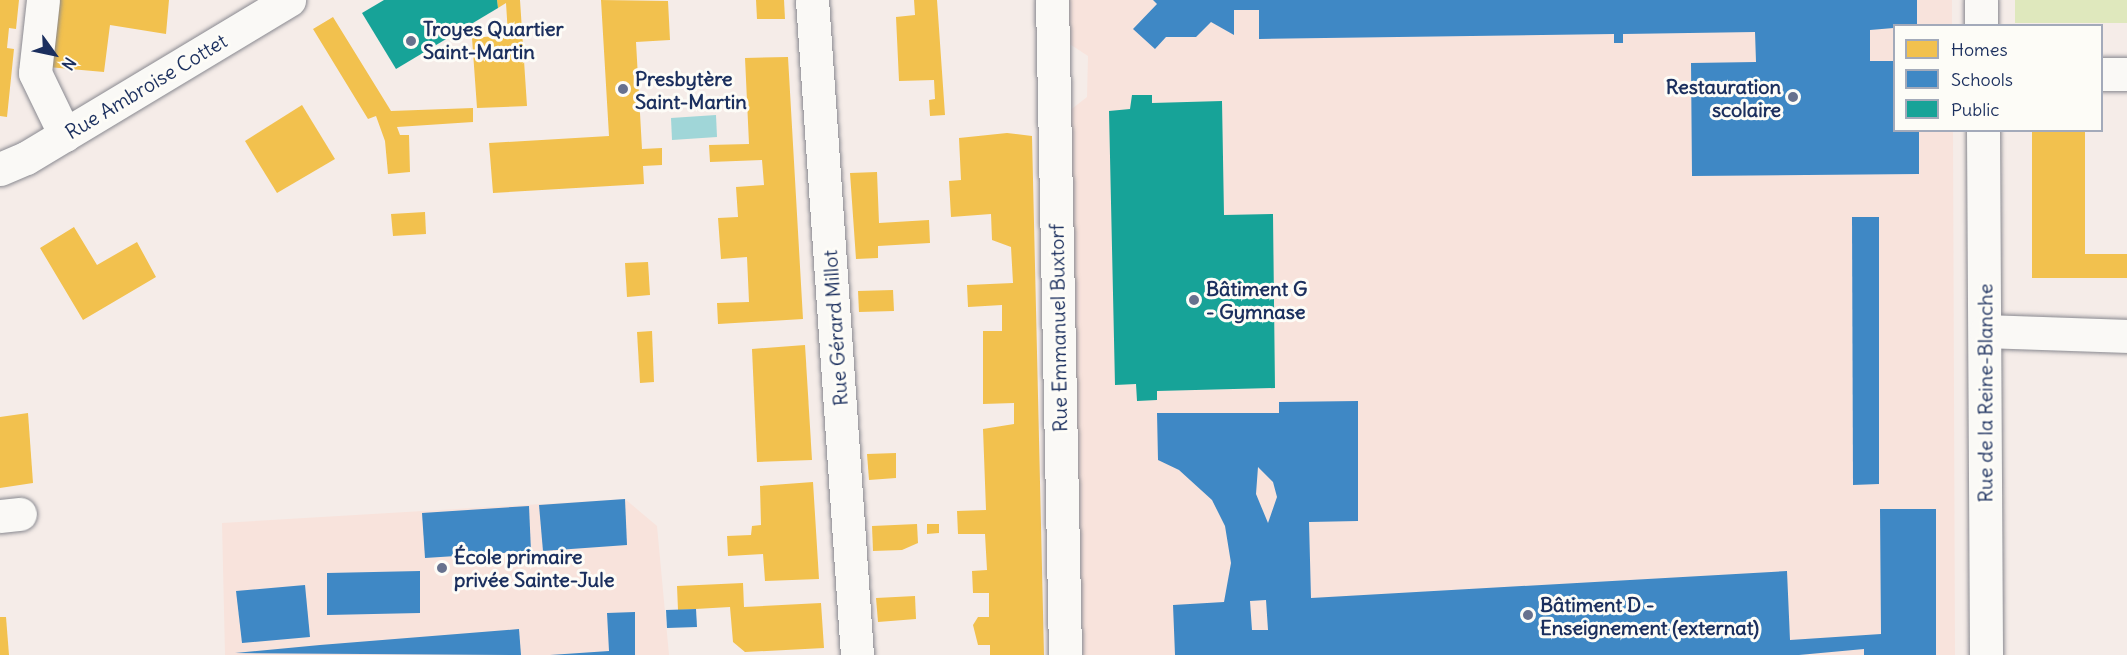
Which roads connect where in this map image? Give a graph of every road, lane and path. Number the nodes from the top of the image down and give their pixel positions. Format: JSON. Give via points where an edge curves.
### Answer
{"nodes":[{"id":1,"x":43,"y":0,"type":"edge"},
{"id":2,"x":290,"y":0,"type":"edge"},
{"id":3,"x":812,"y":0,"type":"edge"},
{"id":4,"x":1052,"y":0,"type":"edge"},
{"id":5,"x":1981,"y":0,"type":"edge"},
{"id":6,"x":1981,"y":24,"type":"edge"},
{"id":7,"x":2103,"y":74,"type":"edge"},
{"id":8,"x":2127,"y":74,"type":"edge"},
{"id":9,"x":1983,"y":132,"type":"edge"},
{"id":10,"x":65,"y":135,"type":"junction"},
{"id":11,"x":0,"y":169,"type":"edge"},
{"id":12,"x":1986,"y":331,"type":"junction"},
{"id":13,"x":2127,"y":336,"type":"edge"},
{"id":14,"x":857,"y":655,"type":"edge"},
{"id":15,"x":1065,"y":655,"type":"edge"},
{"id":16,"x":1986,"y":655,"type":"edge"}],
"edges":[{"from":1,"to":10,"type":"street","via":[[35,73]]},
{"from":2,"to":10,"type":"street","name":"Rue Ambroise Cottet"},
{"from":3,"to":14,"type":"street","name":"Rue Gérard Millot"},
{"from":4,"to":15,"type":"street","name":"Rue Emmanuel Buxtorf"},
{"from":5,"to":6,"type":"street"},
{"from":7,"to":8,"type":"street"},
{"from":9,"to":12,"type":"street","name":"Rue de la Reine-Blanche"},
{"from":10,"to":11,"type":"street","name":"Rue Ambroise Cottet"},
{"from":12,"to":13,"type":"street"},
{"from":12,"to":16,"type":"street","name":"Rue de la Reine-Blanche"}]}
